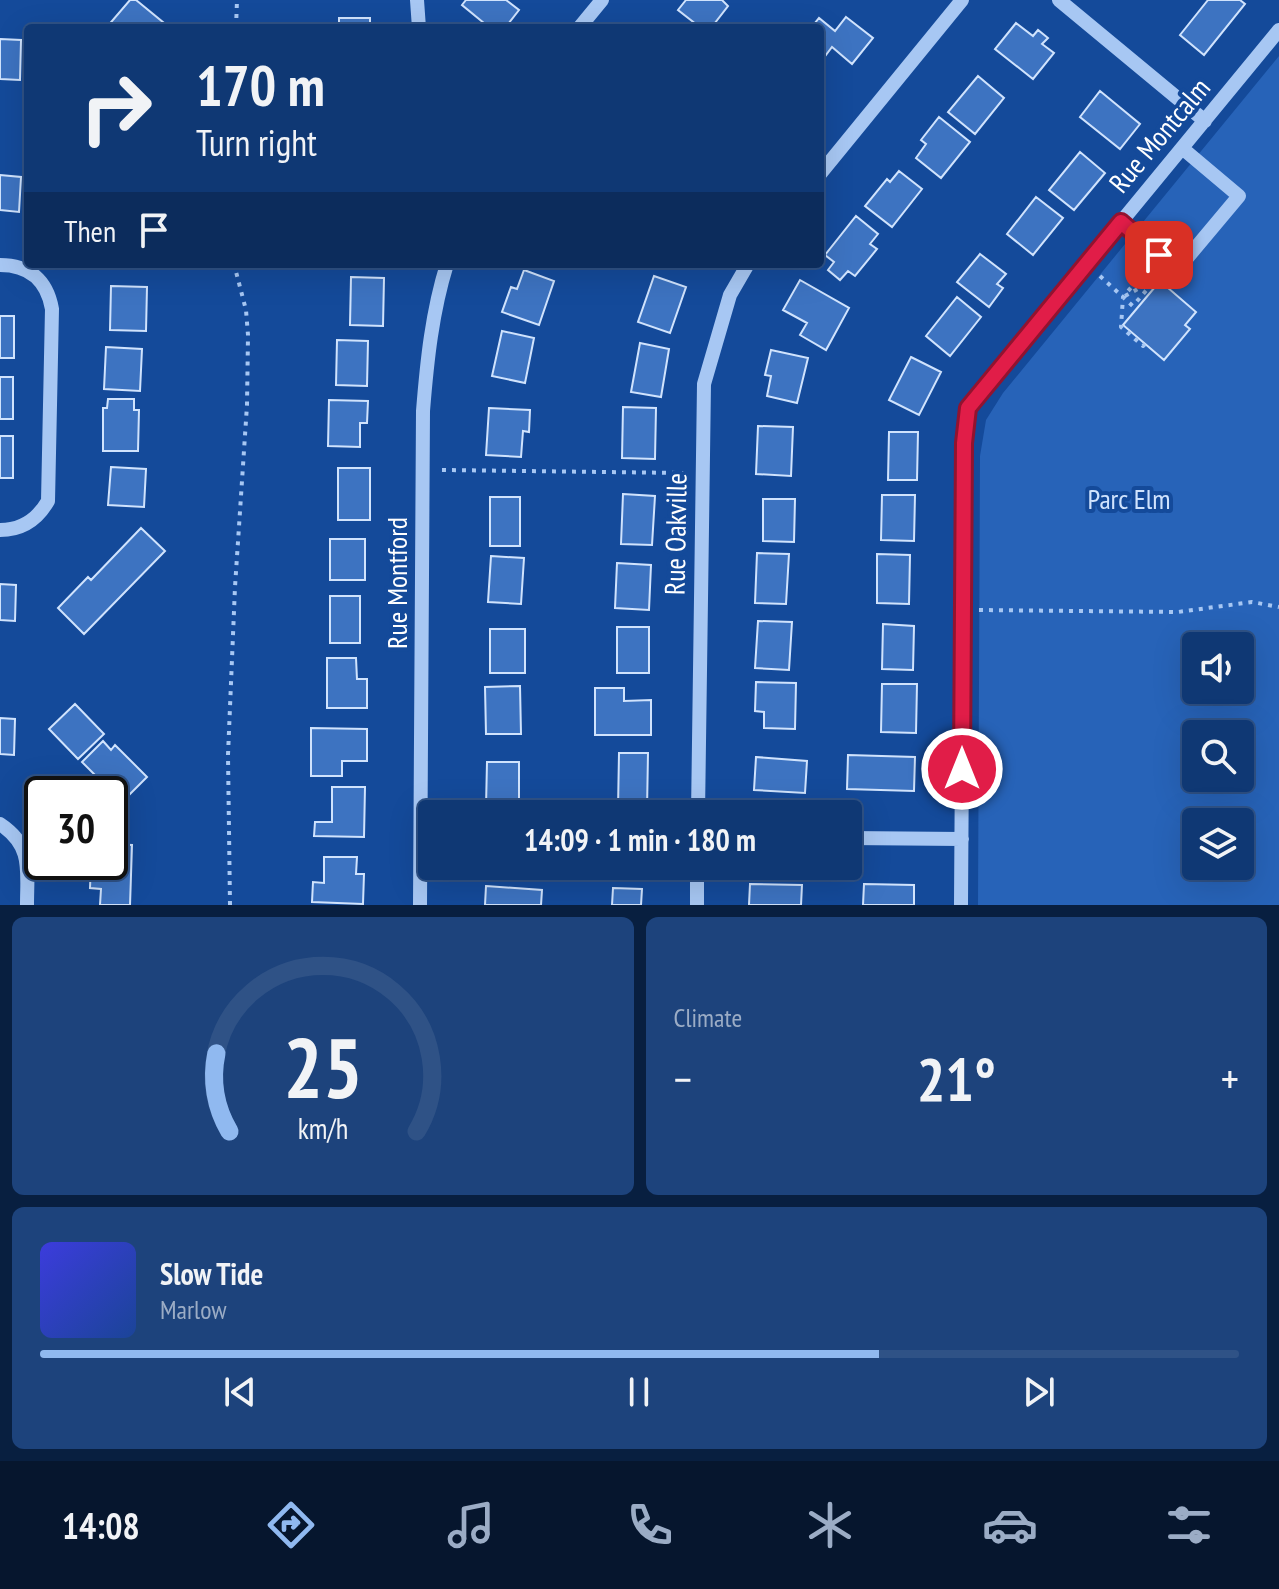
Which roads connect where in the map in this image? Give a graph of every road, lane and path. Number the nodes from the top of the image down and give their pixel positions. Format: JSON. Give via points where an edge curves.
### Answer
{"nodes":[{"id":1,"x":237,"y":0,"type":"edge"},
{"id":2,"x":417,"y":0,"type":"edge"},
{"id":3,"x":602,"y":0,"type":"edge"},
{"id":4,"x":962,"y":0,"type":"edge"},
{"id":5,"x":1059,"y":0,"type":"edge"},
{"id":6,"x":236,"y":24,"type":"edge"},
{"id":7,"x":419,"y":24,"type":"edge"},
{"id":8,"x":582,"y":24,"type":"edge"},
{"id":9,"x":1279,"y":30,"type":"edge"},
{"id":10,"x":1205,"y":121,"type":"junction"},
{"id":11,"x":1182,"y":148,"type":"junction"},
{"id":12,"x":824,"y":169,"type":"edge"},
{"id":13,"x":1121,"y":222,"type":"junction"},
{"id":14,"x":1159,"y":255,"type":"junction"},
{"id":15,"x":1086,"y":264,"type":"junction"},
{"id":16,"x":0,"y":265,"type":"edge"},
{"id":17,"x":235,"y":268,"type":"edge"},
{"id":18,"x":446,"y":268,"type":"edge"},
{"id":19,"x":746,"y":268,"type":"edge"},
{"id":20,"x":1123,"y":297,"type":"junction"},
{"id":21,"x":1145,"y":344,"type":"dead end"},
{"id":22,"x":442,"y":470,"type":"dead end"},
{"id":23,"x":702,"y":473,"type":"junction"},
{"id":24,"x":0,"y":530,"type":"edge"},
{"id":25,"x":1279,"y":607,"type":"edge"},
{"id":26,"x":963,"y":610,"type":"junction"},
{"id":27,"x":698,"y":800,"type":"edge"},
{"id":28,"x":0,"y":824,"type":"edge"},
{"id":29,"x":862,"y":838,"type":"edge"},
{"id":30,"x":962,"y":839,"type":"junction"},
{"id":31,"x":697,"y":880,"type":"edge"},
{"id":32,"x":27,"y":905,"type":"edge"},
{"id":33,"x":230,"y":905,"type":"edge"},
{"id":34,"x":420,"y":905,"type":"edge"},
{"id":35,"x":697,"y":905,"type":"edge"},
{"id":36,"x":961,"y":905,"type":"edge"}],
"edges":[{"from":1,"to":6,"type":"path"},
{"from":2,"to":7,"type":"street"},
{"from":3,"to":8,"type":"street"},
{"from":4,"to":12,"type":"street"},
{"from":5,"to":10,"type":"street"},
{"from":9,"to":10,"type":"street","name":"Rue Montcalm"},
{"from":10,"to":11,"type":"street","name":"Rue Montcalm"},
{"from":11,"to":13,"type":"street","name":"Rue Montcalm"},
{"from":11,"to":14,"type":"street","via":[[1239,196],[1177,270]]},
{"from":13,"to":14,"type":"street"},
{"from":13,"to":15,"type":"street","name":"Rue Montcalm"},
{"from":14,"to":20,"type":"path"},
{"from":15,"to":20,"type":"path"},
{"from":15,"to":26,"type":"street","name":"Rue Montcalm","via":[[968,408]]},
{"from":16,"to":24,"type":"street","via":[[27,270],[41,281],[52,309],[48,501],[32,521]]},
{"from":17,"to":33,"type":"path","via":[[246,310],[248,349],[228,755]]},
{"from":18,"to":34,"type":"street","name":"Rue Montford","via":[[428,353],[423,411]]},
{"from":19,"to":23,"type":"street","name":"Rue Oakville","via":[[730,295],[704,384]]},
{"from":20,"to":20,"type":"path","via":[[1134,307],[1154,281],[1149,277]]},
{"from":20,"to":21,"type":"path","via":[[1121,327]]},
{"from":22,"to":23,"type":"path"},
{"from":23,"to":27,"type":"street","name":"Rue Oakville"},
{"from":25,"to":26,"type":"path","via":[[1252,602],[1178,612]]},
{"from":26,"to":30,"type":"street","name":"Rue Montcalm"},
{"from":28,"to":32,"type":"street","via":[[21,843],[27,858]]},
{"from":29,"to":30,"type":"street"},
{"from":30,"to":36,"type":"street","name":"Rue Montcalm"},
{"from":31,"to":35,"type":"street"}]}
